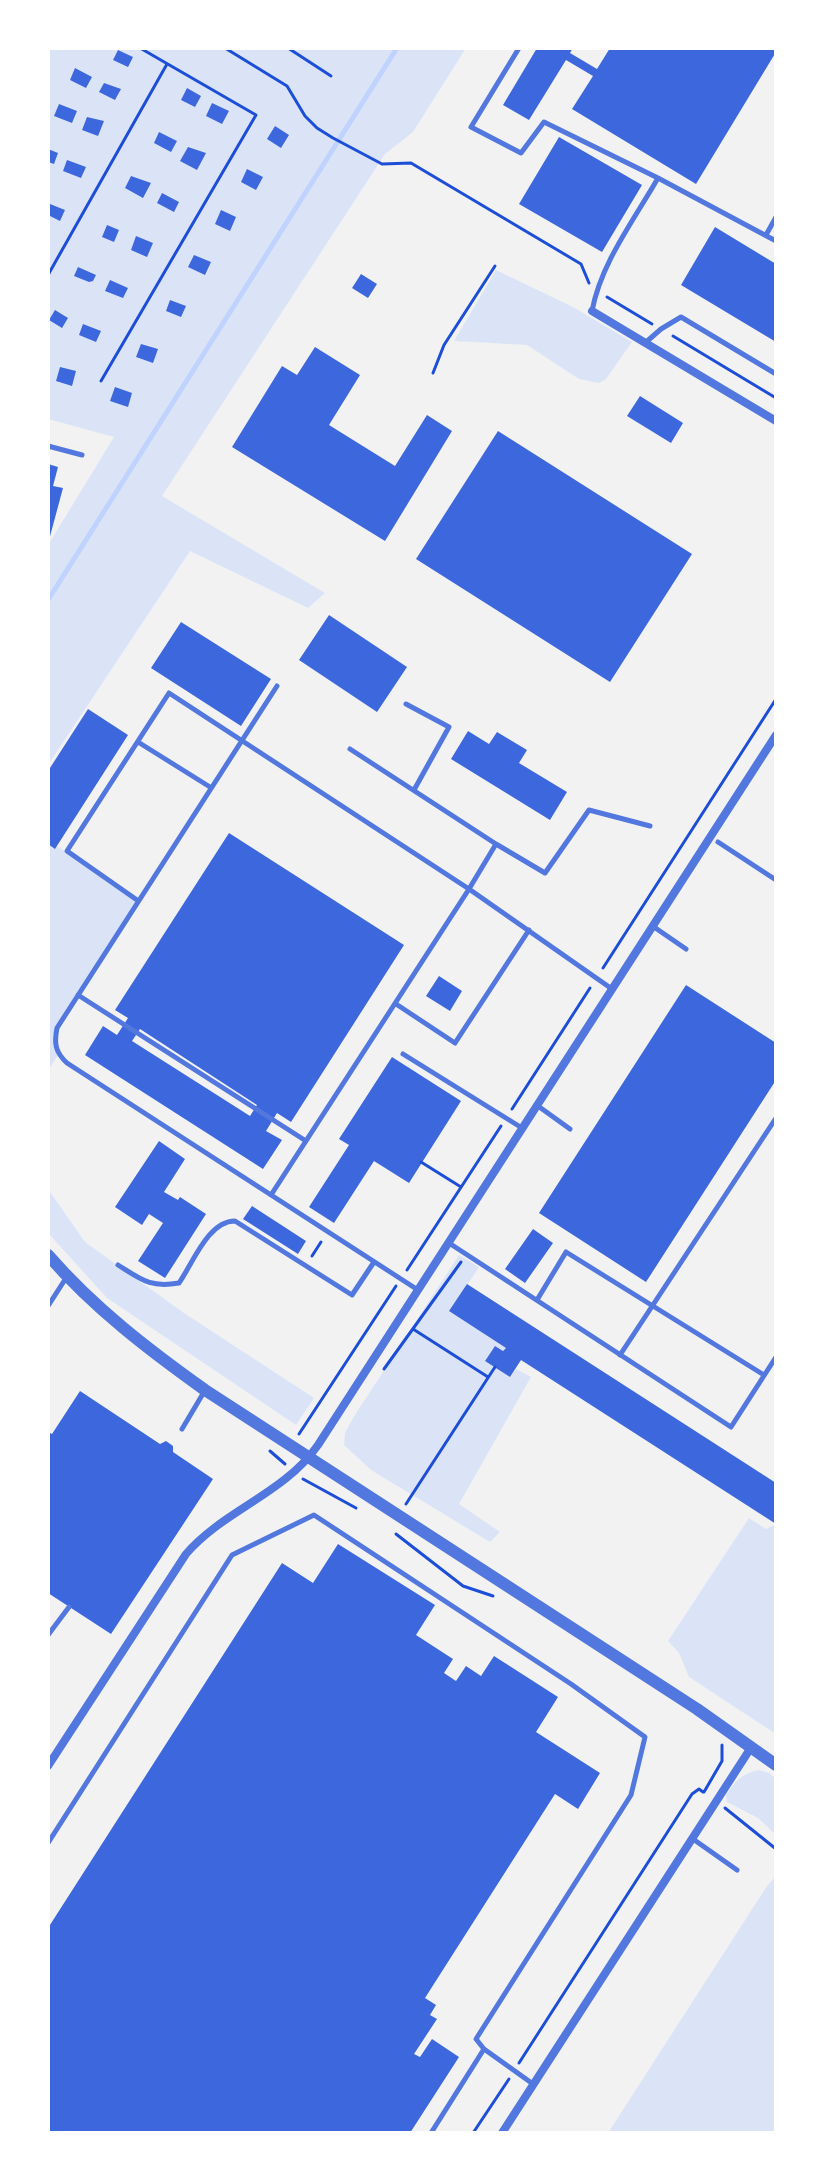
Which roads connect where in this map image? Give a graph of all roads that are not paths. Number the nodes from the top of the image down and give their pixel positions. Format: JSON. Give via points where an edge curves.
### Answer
{"nodes":[{"id":1,"x":519,"y":48,"type":"edge"},
{"id":2,"x":658,"y":178,"type":"junction"},
{"id":3,"x":776,"y":217,"type":"edge"},
{"id":4,"x":766,"y":235,"type":"junction"},
{"id":5,"x":776,"y":241,"type":"edge"},
{"id":6,"x":592,"y":311,"type":"joint"},
{"id":7,"x":645,"y":343,"type":"junction"},
{"id":8,"x":776,"y":374,"type":"edge"},
{"id":9,"x":776,"y":421,"type":"edge"},
{"id":10,"x":48,"y":446,"type":"edge"},
{"id":11,"x":82,"y":455,"type":"dead end"},
{"id":12,"x":277,"y":686,"type":"dead end"},
{"id":13,"x":406,"y":704,"type":"dead end"},
{"id":14,"x":776,"y":735,"type":"edge"},
{"id":15,"x":241,"y":740,"type":"junction"},
{"id":16,"x":138,"y":742,"type":"junction"},
{"id":17,"x":350,"y":749,"type":"dead end"},
{"id":18,"x":210,"y":787,"type":"junction"},
{"id":19,"x":414,"y":790,"type":"junction"},
{"id":20,"x":650,"y":826,"type":"dead end"},
{"id":21,"x":718,"y":842,"type":"dead end"},
{"id":22,"x":496,"y":844,"type":"junction"},
{"id":23,"x":776,"y":880,"type":"edge"},
{"id":24,"x":469,"y":889,"type":"junction"},
{"id":25,"x":137,"y":900,"type":"junction"},
{"id":26,"x":654,"y":927,"type":"junction"},
{"id":27,"x":529,"y":930,"type":"junction"},
{"id":28,"x":686,"y":949,"type":"dead end"},
{"id":29,"x":613,"y":990,"type":"junction"},
{"id":30,"x":78,"y":995,"type":"junction"},
{"id":31,"x":396,"y":1004,"type":"junction"},
{"id":32,"x":403,"y":1054,"type":"dead end"},
{"id":33,"x":538,"y":1106,"type":"junction"},
{"id":34,"x":776,"y":1118,"type":"edge"},
{"id":35,"x":523,"y":1129,"type":"junction"},
{"id":36,"x":570,"y":1129,"type":"dead end"},
{"id":37,"x":306,"y":1141,"type":"junction"},
{"id":38,"x":271,"y":1195,"type":"junction"},
{"id":39,"x":449,"y":1243,"type":"junction"},
{"id":40,"x":48,"y":1255,"type":"edge"},
{"id":41,"x":374,"y":1262,"type":"junction"},
{"id":42,"x":118,"y":1265,"type":"dead end"},
{"id":43,"x":67,"y":1277,"type":"junction"},
{"id":44,"x":418,"y":1290,"type":"junction"},
{"id":45,"x":537,"y":1300,"type":"junction"},
{"id":46,"x":653,"y":1304,"type":"junction"},
{"id":47,"x":48,"y":1306,"type":"edge"},
{"id":48,"x":620,"y":1355,"type":"junction"},
{"id":49,"x":776,"y":1357,"type":"edge"},
{"id":50,"x":764,"y":1375,"type":"junction"},
{"id":51,"x":205,"y":1390,"type":"junction"},
{"id":52,"x":182,"y":1429,"type":"dead end"},
{"id":53,"x":309,"y":1458,"type":"junction"},
{"id":54,"x":69,"y":1607,"type":"dead end"},
{"id":55,"x":48,"y":1635,"type":"edge"},
{"id":56,"x":752,"y":1746,"type":"junction"},
{"id":57,"x":776,"y":1765,"type":"edge"},
{"id":58,"x":48,"y":1766,"type":"edge"},
{"id":59,"x":692,"y":1839,"type":"junction"},
{"id":60,"x":48,"y":1843,"type":"edge"},
{"id":61,"x":737,"y":1870,"type":"dead end"},
{"id":62,"x":484,"y":2049,"type":"junction"},
{"id":63,"x":533,"y":2084,"type":"junction"},
{"id":64,"x":431,"y":2133,"type":"edge"},
{"id":65,"x":502,"y":2133,"type":"edge"}],
"edges":[{"from":1,"to":2,"type":"lane","via":[[471,127],[521,153],[544,122]]},
{"from":2,"to":4,"type":"lane"},
{"from":2,"to":6,"type":"lane","via":[[596,290]]},
{"from":3,"to":4,"type":"lane"},
{"from":4,"to":5,"type":"lane"},
{"from":6,"to":7,"type":"street"},
{"from":7,"to":8,"type":"lane","via":[[681,317]]},
{"from":7,"to":9,"type":"street"},
{"from":10,"to":11,"type":"lane"},
{"from":12,"to":15,"type":"lane"},
{"from":13,"to":19,"type":"lane","via":[[449,727]]},
{"from":14,"to":26,"type":"street"},
{"from":15,"to":16,"type":"lane","via":[[169,693]]},
{"from":15,"to":18,"type":"lane"},
{"from":15,"to":24,"type":"lane"},
{"from":16,"to":18,"type":"lane"},
{"from":16,"to":25,"type":"lane","via":[[67,851]]},
{"from":17,"to":19,"type":"lane"},
{"from":18,"to":25,"type":"lane"},
{"from":19,"to":22,"type":"lane"},
{"from":20,"to":22,"type":"lane","via":[[589,810],[545,873]]},
{"from":21,"to":23,"type":"lane"},
{"from":22,"to":24,"type":"lane"},
{"from":24,"to":27,"type":"lane"},
{"from":24,"to":31,"type":"lane"},
{"from":25,"to":30,"type":"lane"},
{"from":26,"to":28,"type":"lane"},
{"from":26,"to":29,"type":"street"},
{"from":27,"to":29,"type":"lane"},
{"from":27,"to":31,"type":"lane","via":[[455,1043]]},
{"from":29,"to":33,"type":"street"},
{"from":30,"to":37,"type":"lane"},
{"from":30,"to":38,"type":"lane","via":[[57,1028],[58,1055]]},
{"from":31,"to":37,"type":"lane"},
{"from":32,"to":35,"type":"lane"},
{"from":33,"to":35,"type":"street"},
{"from":33,"to":36,"type":"lane"},
{"from":34,"to":46,"type":"lane"},
{"from":35,"to":39,"type":"street"},
{"from":37,"to":38,"type":"lane"},
{"from":38,"to":41,"type":"lane"},
{"from":39,"to":44,"type":"street"},
{"from":39,"to":45,"type":"lane"},
{"from":40,"to":43,"type":"street"},
{"from":41,"to":42,"type":"lane","via":[[352,1295],[235,1221],[225,1221],[179,1283],[149,1284]]},
{"from":41,"to":44,"type":"lane"},
{"from":43,"to":47,"type":"lane"},
{"from":43,"to":51,"type":"street","via":[[139,1342]]},
{"from":44,"to":53,"type":"street"},
{"from":45,"to":46,"type":"lane","via":[[566,1252]]},
{"from":45,"to":48,"type":"lane"},
{"from":46,"to":48,"type":"lane"},
{"from":46,"to":50,"type":"lane"},
{"from":48,"to":50,"type":"lane","via":[[731,1427]]},
{"from":49,"to":50,"type":"lane"},
{"from":51,"to":52,"type":"lane"},
{"from":51,"to":53,"type":"street"},
{"from":53,"to":56,"type":"street"},
{"from":53,"to":58,"type":"street","via":[[186,1554]]},
{"from":54,"to":55,"type":"lane"},
{"from":56,"to":57,"type":"street"},
{"from":56,"to":59,"type":"street"},
{"from":59,"to":61,"type":"lane"},
{"from":59,"to":63,"type":"street"},
{"from":60,"to":62,"type":"lane","via":[[232,1555],[314,1515],[645,1737],[631,1795],[476,2039]]},
{"from":62,"to":63,"type":"lane"},
{"from":62,"to":64,"type":"lane"},
{"from":63,"to":65,"type":"street"}]}
